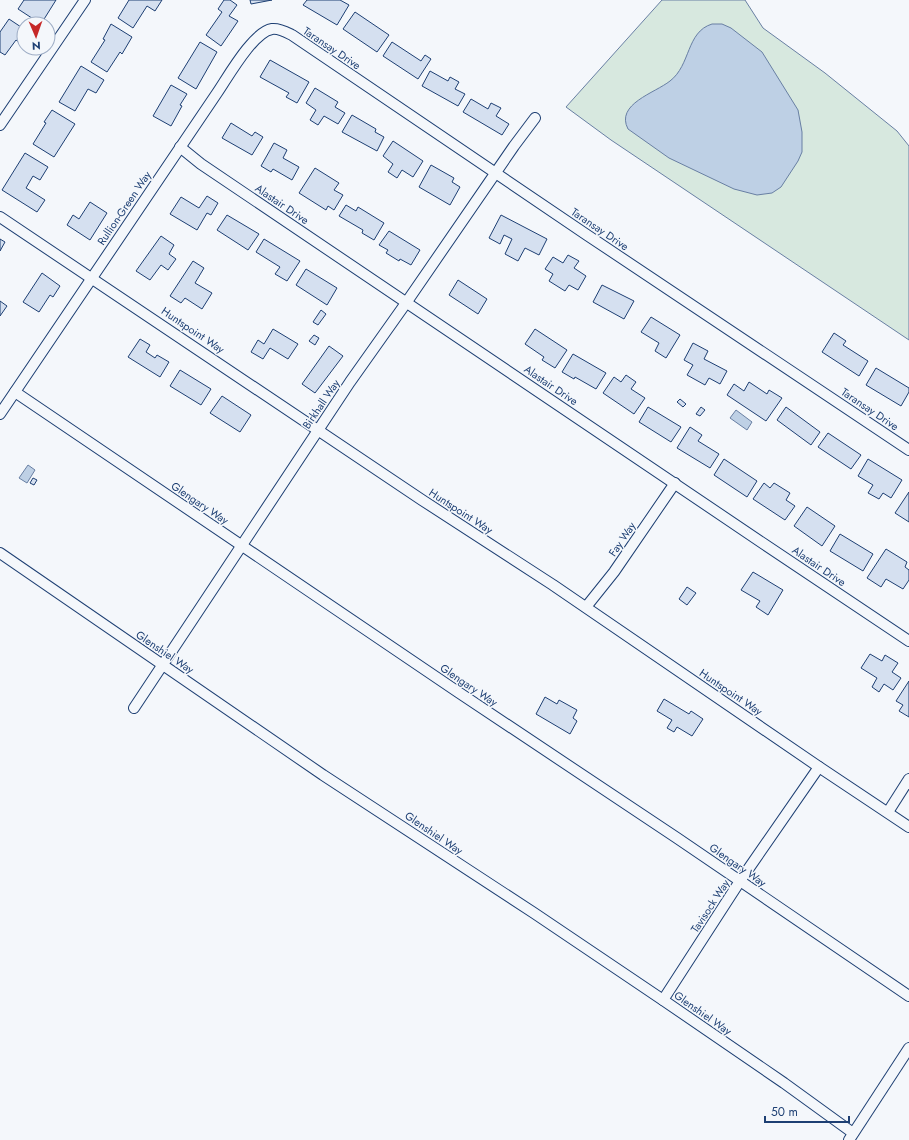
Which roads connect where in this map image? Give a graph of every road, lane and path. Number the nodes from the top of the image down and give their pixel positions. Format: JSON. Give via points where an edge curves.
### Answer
{"nodes":[{"id":1,"x":85,"y":0,"type":"edge"},
{"id":2,"x":278,"y":29,"type":"joint"},
{"id":3,"x":535,"y":118,"type":"dead end"},
{"id":4,"x":0,"y":125,"type":"edge"},
{"id":5,"x":180,"y":148,"type":"junction"},
{"id":6,"x":496,"y":173,"type":"junction"},
{"id":7,"x":0,"y":216,"type":"edge"},
{"id":8,"x":92,"y":277,"type":"junction"},
{"id":9,"x":406,"y":303,"type":"junction"},
{"id":10,"x":15,"y":392,"type":"junction"},
{"id":11,"x":0,"y":414,"type":"edge"},
{"id":12,"x":317,"y":430,"type":"junction"},
{"id":13,"x":909,"y":450,"type":"edge"},
{"id":14,"x":675,"y":483,"type":"junction"},
{"id":15,"x":241,"y":545,"type":"junction"},
{"id":16,"x":0,"y":553,"type":"edge"},
{"id":17,"x":586,"y":607,"type":"junction"},
{"id":18,"x":909,"y":641,"type":"edge"},
{"id":19,"x":162,"y":664,"type":"junction"},
{"id":20,"x":134,"y":708,"type":"dead end"},
{"id":21,"x":819,"y":766,"type":"junction"},
{"id":22,"x":909,"y":780,"type":"edge"},
{"id":23,"x":888,"y":812,"type":"junction"},
{"id":24,"x":909,"y":827,"type":"edge"},
{"id":25,"x":740,"y":882,"type":"junction"},
{"id":26,"x":909,"y":996,"type":"edge"},
{"id":27,"x":663,"y":1000,"type":"junction"},
{"id":28,"x":909,"y":1048,"type":"edge"},
{"id":29,"x":851,"y":1137,"type":"edge"}],
"edges":[{"from":1,"to":4,"type":"street"},
{"from":2,"to":5,"type":"street","name":"Rullion-Green Way","via":[[265,31],[253,41]]},
{"from":2,"to":6,"type":"street","name":"Taransay Drive","via":[[292,35]]},
{"from":3,"to":6,"type":"street","name":"Birkhall Way"},
{"from":5,"to":8,"type":"street","name":"Rullion-Green Way"},
{"from":5,"to":9,"type":"street","name":"Alastair Drive"},
{"from":6,"to":9,"type":"street","name":"Birkhall Way"},
{"from":6,"to":13,"type":"street","name":"Taransay Drive"},
{"from":7,"to":8,"type":"street","name":"Huntspoint Way"},
{"from":8,"to":10,"type":"street","name":"Rullion-Green Way"},
{"from":8,"to":12,"type":"street","name":"Huntspoint Way"},
{"from":9,"to":12,"type":"street","name":"Birkhall Way"},
{"from":9,"to":14,"type":"street","name":"Alastair Drive"},
{"from":10,"to":11,"type":"street","name":"Rullion-Green Way"},
{"from":10,"to":15,"type":"street","name":"Glengary Way"},
{"from":12,"to":15,"type":"street","name":"Birkhall Way"},
{"from":12,"to":17,"type":"street","name":"Huntspoint Way"},
{"from":14,"to":17,"type":"street","name":"Fay Way","via":[[614,572]]},
{"from":14,"to":18,"type":"street","name":"Alastair Drive"},
{"from":15,"to":19,"type":"street","name":"Birkhall Way"},
{"from":15,"to":25,"type":"street","name":"Glengary Way"},
{"from":16,"to":19,"type":"street","name":"Glenshiel Way"},
{"from":17,"to":21,"type":"street","name":"Huntspoint Way"},
{"from":19,"to":20,"type":"street","name":"Birkhall Way"},
{"from":19,"to":27,"type":"street","name":"Glenshiel Way"},
{"from":21,"to":23,"type":"street","name":"Huntspoint Way"},
{"from":21,"to":25,"type":"street","name":"Tavisock Way"},
{"from":22,"to":23,"type":"street"},
{"from":23,"to":24,"type":"street","name":"Huntspoint Way"},
{"from":25,"to":26,"type":"street","name":"Glengary Way"},
{"from":25,"to":27,"type":"street","name":"Tavisock Way"},
{"from":27,"to":29,"type":"street","name":"Glenshiel Way","via":[[784,1083]]},
{"from":28,"to":29,"type":"street"}]}
